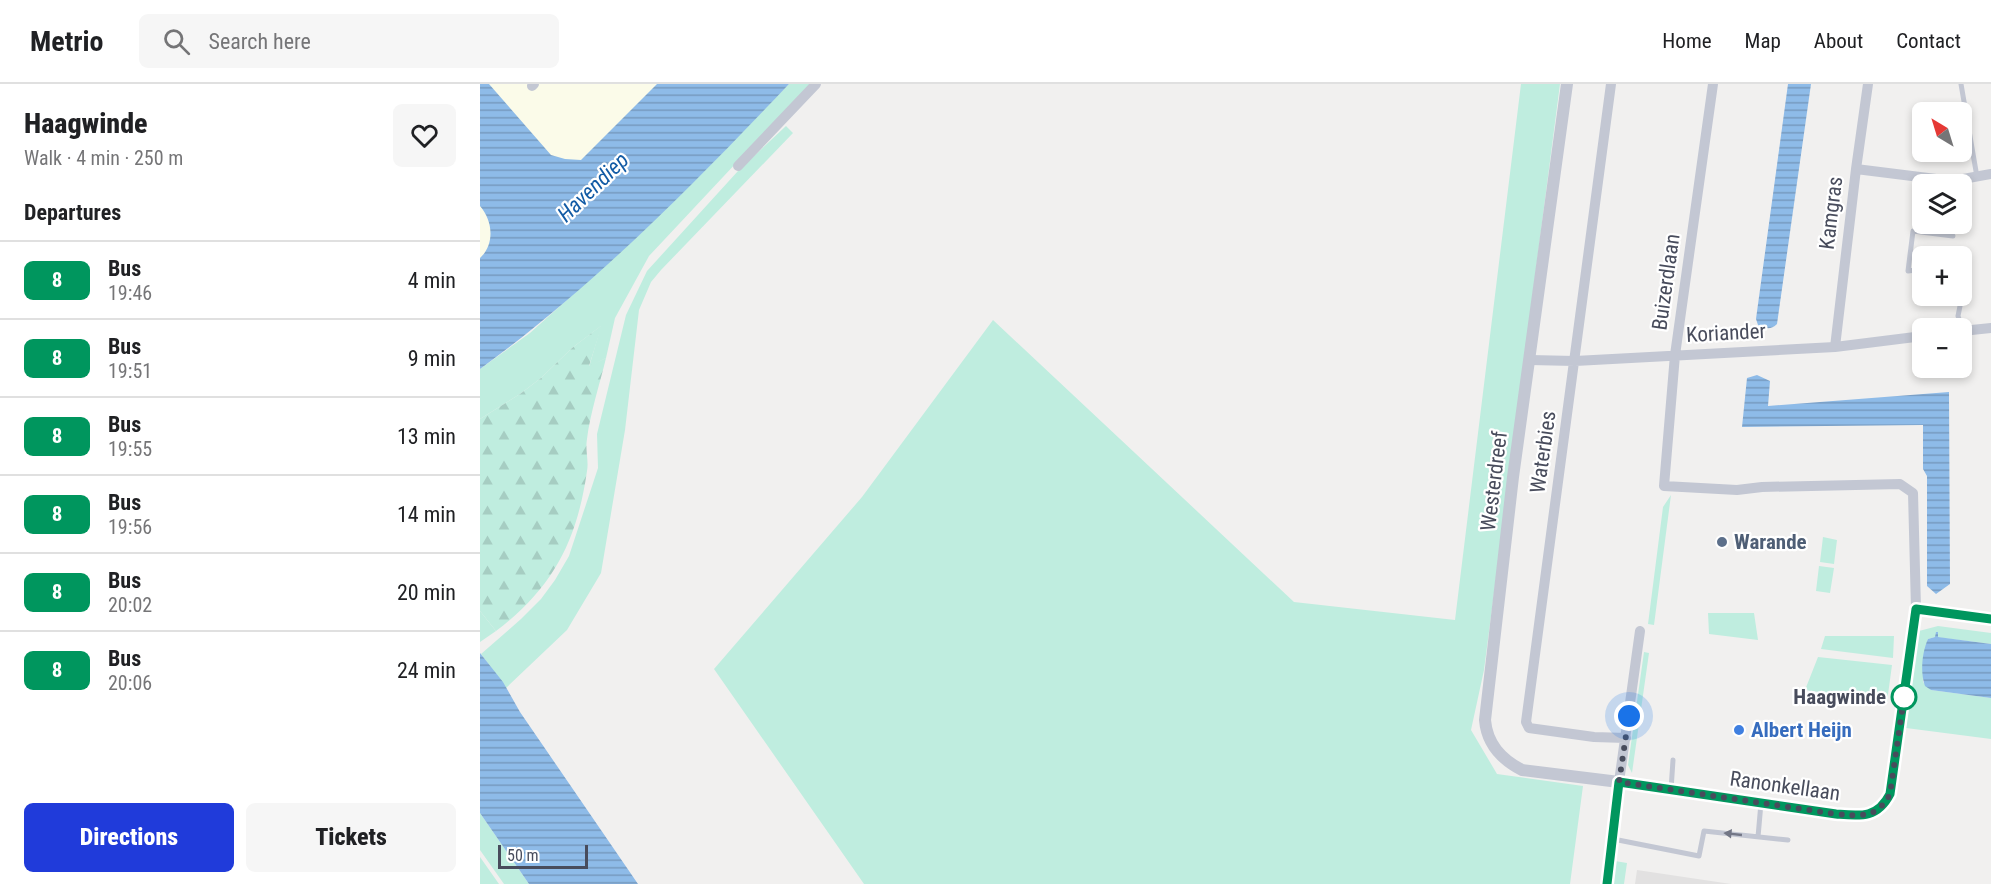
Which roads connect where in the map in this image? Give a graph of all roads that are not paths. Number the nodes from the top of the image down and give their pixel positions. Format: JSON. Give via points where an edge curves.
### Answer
{"nodes":[{"id":1,"x":816,"y":84,"type":"edge"},
{"id":2,"x":1567,"y":84,"type":"edge"},
{"id":3,"x":1611,"y":84,"type":"edge"},
{"id":4,"x":1713,"y":84,"type":"edge"},
{"id":5,"x":1868,"y":84,"type":"edge"},
{"id":6,"x":1961,"y":84,"type":"edge"},
{"id":7,"x":738,"y":166,"type":"dead end"},
{"id":8,"x":1856,"y":169,"type":"junction"},
{"id":9,"x":1991,"y":174,"type":"edge"},
{"id":10,"x":1977,"y":177,"type":"junction"},
{"id":11,"x":1953,"y":237,"type":"dead end"},
{"id":12,"x":1912,"y":271,"type":"edge"},
{"id":13,"x":1991,"y":328,"type":"edge"},
{"id":14,"x":1972,"y":329,"type":"edge"},
{"id":15,"x":1912,"y":337,"type":"edge"},
{"id":16,"x":1835,"y":347,"type":"junction"},
{"id":17,"x":1676,"y":355,"type":"junction"},
{"id":18,"x":1530,"y":360,"type":"junction"},
{"id":19,"x":1575,"y":361,"type":"junction"},
{"id":20,"x":1916,"y":609,"type":"junction"},
{"id":21,"x":1991,"y":619,"type":"edge"},
{"id":22,"x":1640,"y":631,"type":"dead end"},
{"id":23,"x":1626,"y":738,"type":"junction"},
{"id":24,"x":1673,"y":760,"type":"dead end"},
{"id":25,"x":1619,"y":782,"type":"junction"},
{"id":26,"x":1671,"y":790,"type":"junction"},
{"id":27,"x":1761,"y":803,"type":"junction"},
{"id":28,"x":1758,"y":837,"type":"junction"},
{"id":29,"x":1613,"y":839,"type":"junction"},
{"id":30,"x":1788,"y":840,"type":"dead end"},
{"id":31,"x":1607,"y":884,"type":"edge"}],
"edges":[{"from":1,"to":7,"type":"street"},
{"from":2,"to":18,"type":"street","name":"Westerdreef"},
{"from":3,"to":19,"type":"street","name":"Waterbies"},
{"from":4,"to":17,"type":"street","name":"Buizerdlaan"},
{"from":5,"to":8,"type":"street","name":"Kamgras"},
{"from":6,"to":10,"type":"lane"},
{"from":8,"to":10,"type":"street","via":[[1952,181]]},
{"from":8,"to":16,"type":"street","name":"Kamgras"},
{"from":9,"to":10,"type":"street"},
{"from":11,"to":12,"type":"lane","via":[[1913,231],[1908,271]]},
{"from":13,"to":14,"type":"street"},
{"from":15,"to":16,"type":"street","name":"Koriander"},
{"from":16,"to":17,"type":"street","name":"Koriander"},
{"from":17,"to":19,"type":"street","name":"Koriander"},
{"from":17,"to":20,"type":"street","name":"Buizerdlaan","via":[[1664,486],[1737,490],[1900,484],[1913,493]]},
{"from":18,"to":19,"type":"street","name":"Koriander"},
{"from":18,"to":25,"type":"street","name":"Westerdreef","via":[[1485,728],[1501,755],[1522,770]]},
{"from":19,"to":23,"type":"street","name":"Waterbies","via":[[1526,722],[1529,728]]},
{"from":20,"to":21,"type":"street"},
{"from":20,"to":27,"type":"street","name":"Ranonkellaan","via":[[1887,800],[1866,816]]},
{"from":22,"to":23,"type":"street"},
{"from":23,"to":25,"type":"street"},
{"from":24,"to":26,"type":"lane"},
{"from":25,"to":26,"type":"street","name":"Ranonkellaan"},
{"from":25,"to":29,"type":"street"},
{"from":26,"to":27,"type":"street","name":"Ranonkellaan"},
{"from":27,"to":28,"type":"lane"},
{"from":28,"to":29,"type":"lane","one_way":true,"via":[[1704,831],[1699,856]]},
{"from":28,"to":30,"type":"lane"},
{"from":29,"to":31,"type":"street"}]}
